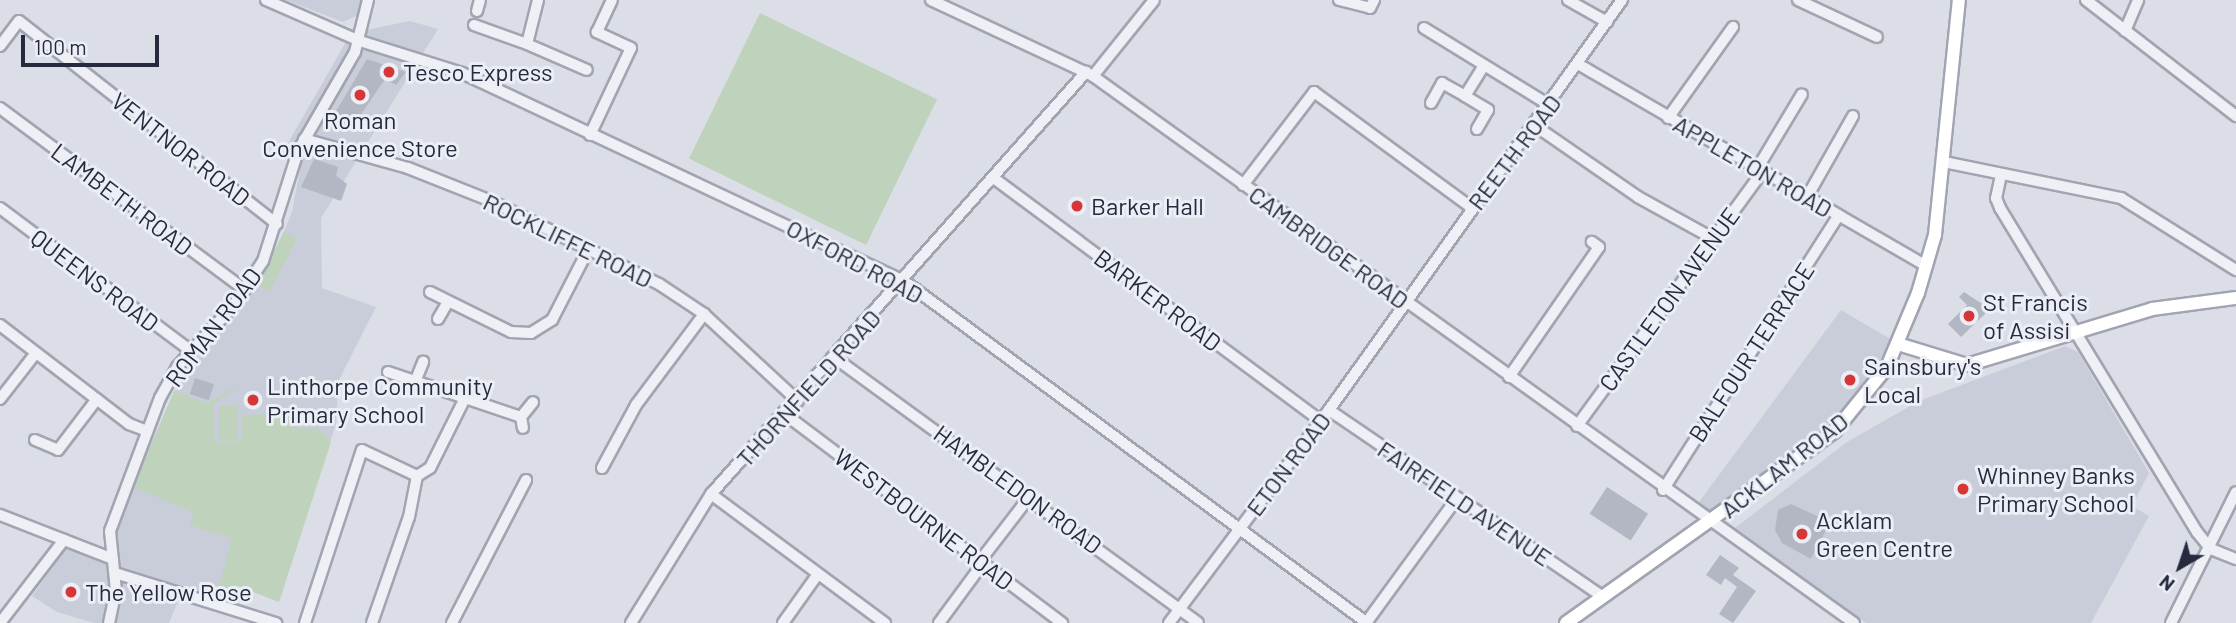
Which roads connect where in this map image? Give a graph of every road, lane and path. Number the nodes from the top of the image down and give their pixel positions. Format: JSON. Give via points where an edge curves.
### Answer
{"nodes":[{"id":1,"x":266,"y":0,"type":"edge"},
{"id":2,"x":368,"y":0,"type":"edge"},
{"id":3,"x":480,"y":0,"type":"edge"},
{"id":4,"x":538,"y":0,"type":"edge"},
{"id":5,"x":612,"y":0,"type":"edge"},
{"id":6,"x":931,"y":0,"type":"edge"},
{"id":7,"x":1154,"y":0,"type":"edge"},
{"id":8,"x":1339,"y":0,"type":"edge"},
{"id":9,"x":1568,"y":0,"type":"edge"},
{"id":10,"x":1622,"y":0,"type":"edge"},
{"id":11,"x":1798,"y":0,"type":"edge"},
{"id":12,"x":1959,"y":0,"type":"edge"},
{"id":13,"x":2086,"y":0,"type":"edge"},
{"id":14,"x":2138,"y":0,"type":"edge"},
{"id":15,"x":1372,"y":4,"type":"edge"},
{"id":16,"x":477,"y":11,"type":"dead end"},
{"id":17,"x":1607,"y":22,"type":"junction"},
{"id":18,"x":474,"y":24,"type":"dead end"},
{"id":19,"x":1733,"y":27,"type":"dead end"},
{"id":20,"x":1424,"y":28,"type":"dead end"},
{"id":21,"x":2125,"y":31,"type":"junction"},
{"id":22,"x":1877,"y":37,"type":"dead end"},
{"id":23,"x":360,"y":41,"type":"junction"},
{"id":24,"x":527,"y":44,"type":"junction"},
{"id":25,"x":0,"y":46,"type":"edge"},
{"id":26,"x":1578,"y":64,"type":"junction"},
{"id":27,"x":1484,"y":65,"type":"junction"},
{"id":28,"x":587,"y":70,"type":"dead end"},
{"id":29,"x":1090,"y":74,"type":"junction"},
{"id":30,"x":1802,"y":94,"type":"dead end"},
{"id":31,"x":1465,"y":96,"type":"junction"},
{"id":32,"x":1431,"y":103,"type":"dead end"},
{"id":33,"x":1549,"y":105,"type":"junction"},
{"id":34,"x":0,"y":108,"type":"edge"},
{"id":35,"x":1853,"y":116,"type":"dead end"},
{"id":36,"x":2236,"y":116,"type":"edge"},
{"id":37,"x":1668,"y":118,"type":"junction"},
{"id":38,"x":1534,"y":125,"type":"junction"},
{"id":39,"x":1477,"y":129,"type":"dead end"},
{"id":40,"x":590,"y":135,"type":"junction"},
{"id":41,"x":304,"y":139,"type":"junction"},
{"id":42,"x":1944,"y":162,"type":"junction"},
{"id":43,"x":1760,"y":170,"type":"junction"},
{"id":44,"x":2001,"y":174,"type":"junction"},
{"id":45,"x":995,"y":179,"type":"junction"},
{"id":46,"x":1243,"y":185,"type":"junction"},
{"id":47,"x":1807,"y":197,"type":"junction"},
{"id":48,"x":0,"y":208,"type":"edge"},
{"id":49,"x":1472,"y":208,"type":"junction"},
{"id":50,"x":1839,"y":215,"type":"junction"},
{"id":51,"x":277,"y":224,"type":"junction"},
{"id":52,"x":1714,"y":239,"type":"junction"},
{"id":53,"x":1592,"y":242,"type":"dead end"},
{"id":54,"x":589,"y":248,"type":"junction"},
{"id":55,"x":1927,"y":266,"type":"junction"},
{"id":56,"x":2236,"y":270,"type":"edge"},
{"id":57,"x":904,"y":281,"type":"junction"},
{"id":58,"x":245,"y":290,"type":"junction"},
{"id":59,"x":430,"y":292,"type":"dead end"},
{"id":60,"x":2236,"y":298,"type":"edge"},
{"id":61,"x":448,"y":302,"type":"junction"},
{"id":62,"x":1405,"y":302,"type":"junction"},
{"id":63,"x":704,"y":314,"type":"junction"},
{"id":64,"x":438,"y":319,"type":"dead end"},
{"id":65,"x":0,"y":325,"type":"edge"},
{"id":66,"x":2076,"y":330,"type":"junction"},
{"id":67,"x":1898,"y":344,"type":"junction"},
{"id":68,"x":191,"y":352,"type":"junction"},
{"id":69,"x":36,"y":353,"type":"junction"},
{"id":70,"x":835,"y":358,"type":"junction"},
{"id":71,"x":423,"y":362,"type":"dead end"},
{"id":72,"x":388,"y":372,"type":"dead end"},
{"id":73,"x":1509,"y":377,"type":"junction"},
{"id":74,"x":415,"y":382,"type":"junction"},
{"id":75,"x":0,"y":399,"type":"edge"},
{"id":76,"x":97,"y":399,"type":"junction"},
{"id":77,"x":464,"y":400,"type":"junction"},
{"id":78,"x":798,"y":401,"type":"junction"},
{"id":79,"x":533,"y":402,"type":"dead end"},
{"id":80,"x":1329,"y":410,"type":"junction"},
{"id":81,"x":786,"y":415,"type":"junction"},
{"id":82,"x":1321,"y":421,"type":"junction"},
{"id":83,"x":1577,"y":426,"type":"junction"},
{"id":84,"x":147,"y":431,"type":"junction"},
{"id":85,"x":35,"y":440,"type":"dead end"},
{"id":86,"x":602,"y":468,"type":"dead end"},
{"id":87,"x":417,"y":476,"type":"junction"},
{"id":88,"x":526,"y":480,"type":"dead end"},
{"id":89,"x":1663,"y":489,"type":"junction"},
{"id":90,"x":2236,"y":492,"type":"edge"},
{"id":91,"x":711,"y":494,"type":"junction"},
{"id":92,"x":1030,"y":496,"type":"junction"},
{"id":93,"x":1457,"y":498,"type":"junction"},
{"id":94,"x":0,"y":515,"type":"edge"},
{"id":95,"x":1709,"y":523,"type":"junction"},
{"id":96,"x":1240,"y":527,"type":"junction"},
{"id":97,"x":64,"y":540,"type":"junction"},
{"id":98,"x":2211,"y":548,"type":"junction"},
{"id":99,"x":114,"y":559,"type":"junction"},
{"id":100,"x":2236,"y":559,"type":"edge"},
{"id":101,"x":982,"y":562,"type":"junction"},
{"id":102,"x":116,"y":573,"type":"junction"},
{"id":103,"x":818,"y":574,"type":"junction"},
{"id":104,"x":1602,"y":596,"type":"junction"},
{"id":105,"x":1179,"y":609,"type":"junction"},
{"id":106,"x":1057,"y":621,"type":"edge"},
{"id":107,"x":0,"y":623,"type":"edge"},
{"id":108,"x":109,"y":623,"type":"edge"},
{"id":109,"x":276,"y":623,"type":"edge"},
{"id":110,"x":305,"y":623,"type":"edge"},
{"id":111,"x":372,"y":623,"type":"edge"},
{"id":112,"x":452,"y":623,"type":"edge"},
{"id":113,"x":631,"y":623,"type":"edge"},
{"id":114,"x":783,"y":623,"type":"edge"},
{"id":115,"x":885,"y":623,"type":"edge"},
{"id":116,"x":939,"y":623,"type":"edge"},
{"id":117,"x":1169,"y":623,"type":"edge"},
{"id":118,"x":1198,"y":623,"type":"edge"},
{"id":119,"x":1367,"y":623,"type":"edge"},
{"id":120,"x":1566,"y":623,"type":"edge"},
{"id":121,"x":1854,"y":623,"type":"edge"},
{"id":122,"x":2171,"y":623,"type":"edge"}],
"edges":[{"from":1,"to":23,"type":"street","name":"OXFORD ROAD"},
{"from":2,"to":23,"type":"street","name":"ROMAN ROAD"},
{"from":3,"to":16,"type":"street"},
{"from":4,"to":24,"type":"street"},
{"from":5,"to":40,"type":"street","via":[[597,32],[631,48]]},
{"from":6,"to":29,"type":"street","name":"CAMBRIDGE ROAD"},
{"from":7,"to":29,"type":"street","name":"THORNFIELD ROAD"},
{"from":8,"to":15,"type":"street"},
{"from":9,"to":17,"type":"street"},
{"from":10,"to":17,"type":"street","name":"REETH ROAD"},
{"from":11,"to":22,"type":"street"},
{"from":12,"to":42,"type":"main road","name":"ACKLAM ROAD"},
{"from":13,"to":21,"type":"street"},
{"from":14,"to":21,"type":"street"},
{"from":17,"to":26,"type":"street","name":"REETH ROAD"},
{"from":18,"to":24,"type":"street"},
{"from":19,"to":37,"type":"street"},
{"from":20,"to":27,"type":"street"},
{"from":21,"to":36,"type":"street"},
{"from":23,"to":40,"type":"street","name":"OXFORD ROAD","via":[[462,73]]},
{"from":23,"to":41,"type":"street","name":"ROMAN ROAD"},
{"from":24,"to":28,"type":"street"},
{"from":25,"to":51,"type":"street","name":"VENTNOR ROAD","via":[[19,21]]},
{"from":26,"to":33,"type":"street","name":"REETH ROAD"},
{"from":26,"to":37,"type":"street","name":"APPLETON ROAD"},
{"from":27,"to":31,"type":"street"},
{"from":27,"to":33,"type":"street"},
{"from":29,"to":45,"type":"street","name":"THORNFIELD ROAD"},
{"from":29,"to":46,"type":"street","name":"CAMBRIDGE ROAD"},
{"from":30,"to":43,"type":"street","name":"CASTLETON AVENUE"},
{"from":31,"to":32,"type":"street","via":[[1442,83]]},
{"from":31,"to":39,"type":"street","via":[[1488,110]]},
{"from":33,"to":38,"type":"street","name":"REETH ROAD"},
{"from":34,"to":58,"type":"street","name":"LAMBETH ROAD"},
{"from":35,"to":47,"type":"street"},
{"from":37,"to":43,"type":"street","name":"APPLETON ROAD"},
{"from":38,"to":49,"type":"street","name":"REETH ROAD"},
{"from":38,"to":52,"type":"street","via":[[1638,197]]},
{"from":40,"to":57,"type":"street","name":"OXFORD ROAD"},
{"from":41,"to":51,"type":"street","name":"ROMAN ROAD"},
{"from":41,"to":54,"type":"street","name":"ROCKLIFFE ROAD","via":[[408,168]]},
{"from":42,"to":44,"type":"street"},
{"from":42,"to":55,"type":"main road","name":"ACKLAM ROAD"},
{"from":43,"to":47,"type":"street","name":"APPLETON ROAD"},
{"from":43,"to":52,"type":"street","name":"CASTLETON AVENUE"},
{"from":44,"to":56,"type":"street","via":[[2121,198]]},
{"from":44,"to":66,"type":"street","via":[[1996,198],[2000,208]]},
{"from":45,"to":57,"type":"street","name":"THORNFIELD ROAD"},
{"from":45,"to":82,"type":"street","name":"BARKER ROAD"},
{"from":46,"to":49,"type":"street","via":[[1314,92]]},
{"from":46,"to":62,"type":"street","name":"CAMBRIDGE ROAD"},
{"from":47,"to":50,"type":"street","name":"APPLETON ROAD"},
{"from":48,"to":68,"type":"street","name":"QUEENS ROAD"},
{"from":49,"to":62,"type":"street","name":"REETH ROAD"},
{"from":50,"to":55,"type":"street","name":"APPLETON ROAD"},
{"from":50,"to":89,"type":"street","name":"BALFOUR TERRACE"},
{"from":51,"to":58,"type":"street","name":"ROMAN ROAD"},
{"from":52,"to":83,"type":"street","name":"CASTLETON AVENUE"},
{"from":53,"to":73,"type":"street","via":[[1600,247]]},
{"from":54,"to":61,"type":"street","via":[[552,320],[531,334],[511,332]]},
{"from":54,"to":63,"type":"street","name":"ROCKLIFFE ROAD"},
{"from":55,"to":67,"type":"main road","name":"ACKLAM ROAD"},
{"from":57,"to":70,"type":"street","name":"THORNFIELD ROAD"},
{"from":57,"to":96,"type":"street","name":"OXFORD ROAD"},
{"from":58,"to":68,"type":"street","name":"ROMAN ROAD"},
{"from":59,"to":61,"type":"street"},
{"from":60,"to":66,"type":"main road","via":[[2152,309]]},
{"from":61,"to":64,"type":"street"},
{"from":62,"to":73,"type":"street","name":"CAMBRIDGE ROAD"},
{"from":62,"to":80,"type":"street","name":"ETON ROAD"},
{"from":63,"to":78,"type":"street","name":"ROCKLIFFE ROAD"},
{"from":63,"to":86,"type":"street","via":[[636,405]]},
{"from":65,"to":69,"type":"street"},
{"from":66,"to":67,"type":"main road","via":[[1967,365]]},
{"from":66,"to":98,"type":"street"},
{"from":67,"to":95,"type":"main road","name":"ACKLAM ROAD","via":[[1874,387],[1835,431]]},
{"from":68,"to":84,"type":"street","name":"ROMAN ROAD","via":[[160,398]]},
{"from":69,"to":75,"type":"street"},
{"from":69,"to":76,"type":"street"},
{"from":70,"to":78,"type":"street","name":"THORNFIELD ROAD"},
{"from":70,"to":92,"type":"street","name":"HAMBLEDON ROAD"},
{"from":71,"to":74,"type":"street"},
{"from":72,"to":74,"type":"street"},
{"from":73,"to":83,"type":"street","name":"CAMBRIDGE ROAD"},
{"from":74,"to":77,"type":"street"},
{"from":76,"to":84,"type":"street"},
{"from":76,"to":85,"type":"street","via":[[58,450]]},
{"from":77,"to":79,"type":"street","via":[[522,423]]},
{"from":77,"to":87,"type":"street","via":[[430,468]]},
{"from":78,"to":81,"type":"street","name":"THORNFIELD ROAD"},
{"from":80,"to":82,"type":"street","name":"ETON ROAD"},
{"from":80,"to":93,"type":"street","name":"FAIRFIELD AVENUE"},
{"from":81,"to":91,"type":"street","name":"THORNFIELD ROAD"},
{"from":81,"to":101,"type":"street","name":"WESTBOURNE ROAD"},
{"from":82,"to":96,"type":"street","name":"ETON ROAD"},
{"from":83,"to":89,"type":"street","name":"CAMBRIDGE ROAD"},
{"from":84,"to":99,"type":"street","name":"ROMAN ROAD","via":[[114,517]]},
{"from":87,"to":110,"type":"street","via":[[362,450]]},
{"from":87,"to":111,"type":"street","via":[[409,517]]},
{"from":88,"to":112,"type":"street"},
{"from":89,"to":95,"type":"street","name":"CAMBRIDGE ROAD"},
{"from":90,"to":98,"type":"street"},
{"from":91,"to":103,"type":"street"},
{"from":91,"to":113,"type":"street","name":"THORNFIELD ROAD"},
{"from":92,"to":101,"type":"street"},
{"from":92,"to":105,"type":"street","name":"HAMBLEDON ROAD"},
{"from":93,"to":104,"type":"street","name":"FAIRFIELD AVENUE"},
{"from":93,"to":119,"type":"street"},
{"from":94,"to":97,"type":"street"},
{"from":95,"to":104,"type":"main road","name":"ACKLAM ROAD"},
{"from":95,"to":121,"type":"street","name":"CAMBRIDGE ROAD"},
{"from":96,"to":105,"type":"street","name":"ETON ROAD"},
{"from":96,"to":119,"type":"street","name":"OXFORD ROAD"},
{"from":97,"to":99,"type":"street"},
{"from":97,"to":107,"type":"street"},
{"from":98,"to":100,"type":"street"},
{"from":98,"to":122,"type":"street"},
{"from":99,"to":102,"type":"street","name":"ROMAN ROAD"},
{"from":101,"to":106,"type":"street","name":"WESTBOURNE ROAD"},
{"from":101,"to":116,"type":"street"},
{"from":102,"to":108,"type":"street","name":"ROMAN ROAD"},
{"from":102,"to":109,"type":"street"},
{"from":103,"to":114,"type":"street"},
{"from":103,"to":115,"type":"street"},
{"from":104,"to":120,"type":"main road","name":"ACKLAM ROAD"},
{"from":105,"to":117,"type":"street","name":"ETON ROAD"},
{"from":105,"to":118,"type":"street","name":"HAMBLEDON ROAD"}]}
